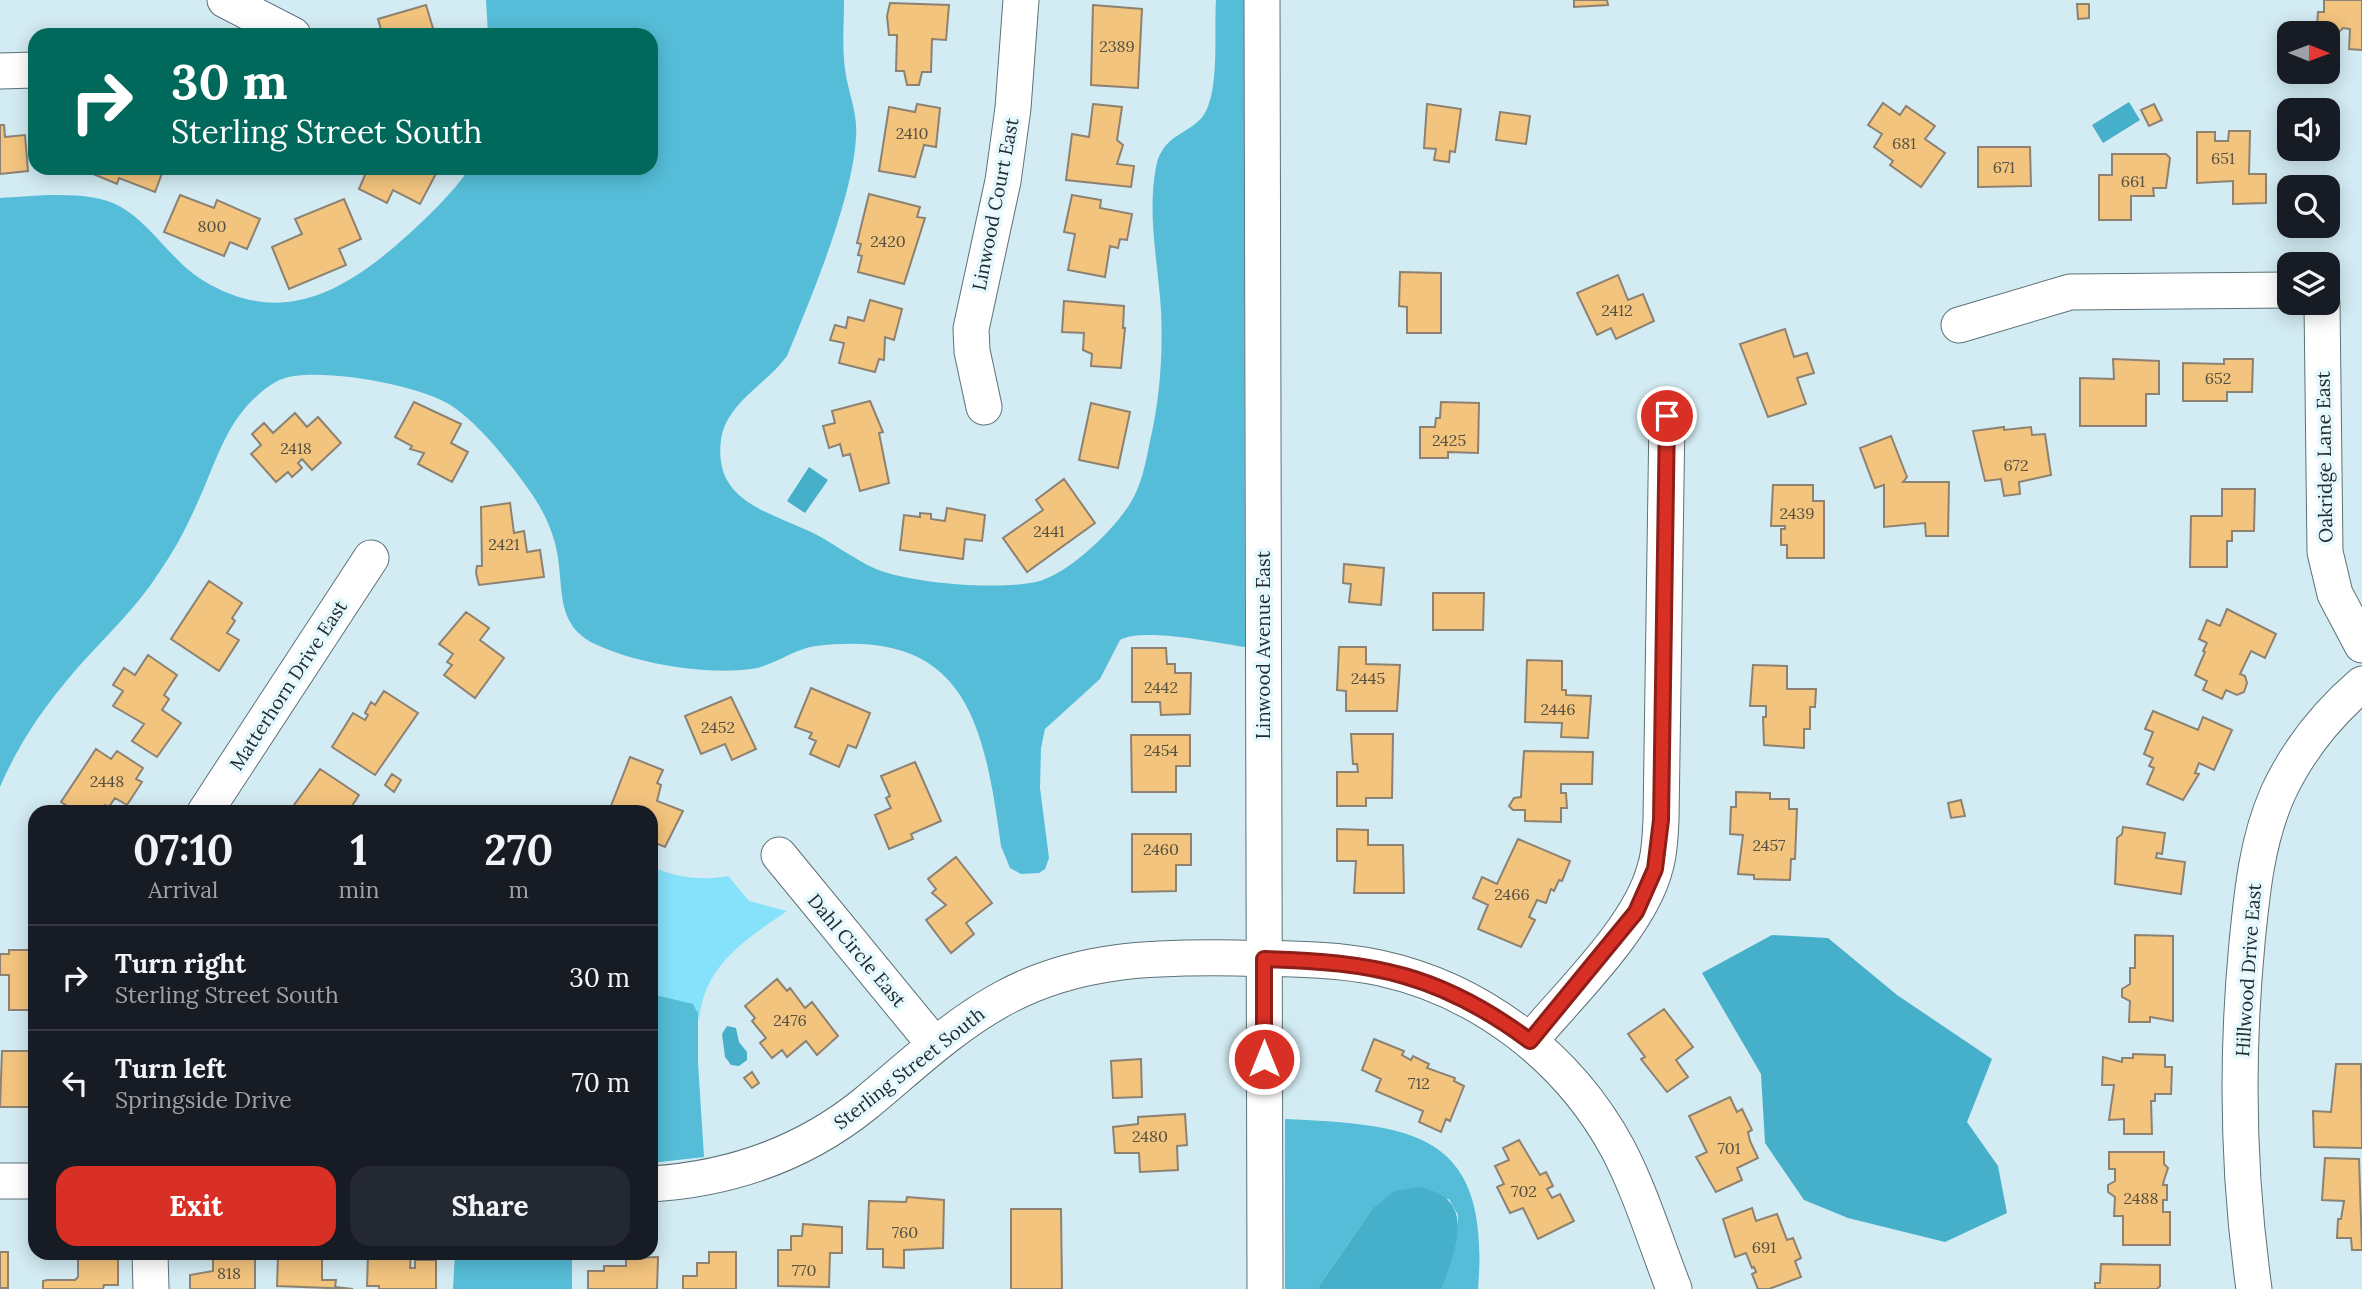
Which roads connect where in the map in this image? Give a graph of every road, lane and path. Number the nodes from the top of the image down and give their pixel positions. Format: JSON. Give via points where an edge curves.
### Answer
{"nodes":[{"id":1,"x":225,"y":0,"type":"edge"},
{"id":2,"x":1021,"y":0,"type":"edge"},
{"id":3,"x":1262,"y":0,"type":"edge"},
{"id":4,"x":279,"y":28,"type":"edge"},
{"id":5,"x":0,"y":71,"type":"edge"},
{"id":6,"x":28,"y":71,"type":"edge"},
{"id":7,"x":2277,"y":290,"type":"edge"},
{"id":8,"x":2322,"y":315,"type":"edge"},
{"id":9,"x":1959,"y":325,"type":"dead end"},
{"id":10,"x":984,"y":407,"type":"dead end"},
{"id":11,"x":1667,"y":416,"type":"dead end"},
{"id":12,"x":371,"y":558,"type":"dead end"},
{"id":13,"x":2362,"y":645,"type":"edge"},
{"id":14,"x":2362,"y":684,"type":"edge"},
{"id":15,"x":210,"y":805,"type":"edge"},
{"id":16,"x":779,"y":855,"type":"dead end"},
{"id":17,"x":1264,"y":959,"type":"junction"},
{"id":18,"x":1530,"y":1041,"type":"junction"},
{"id":19,"x":935,"y":1045,"type":"junction"},
{"id":20,"x":0,"y":1181,"type":"edge"},
{"id":21,"x":28,"y":1181,"type":"edge"},
{"id":22,"x":658,"y":1183,"type":"edge"},
{"id":23,"x":150,"y":1260,"type":"edge"},
{"id":24,"x":150,"y":1289,"type":"edge"},
{"id":25,"x":1265,"y":1289,"type":"edge"},
{"id":26,"x":1674,"y":1289,"type":"edge"},
{"id":27,"x":2254,"y":1289,"type":"edge"}],
"edges":[{"from":1,"to":4,"type":"street"},
{"from":2,"to":10,"type":"street","name":"Linwood Court East","via":[[1003,181],[970,336]]},
{"from":3,"to":17,"type":"street","name":"Linwood Avenue East"},
{"from":5,"to":6,"type":"street"},
{"from":7,"to":9,"type":"street","via":[[2070,292]]},
{"from":8,"to":13,"type":"street","name":"Oakridge Lane East","via":[[2325,552],[2335,594]]},
{"from":11,"to":18,"type":"street","via":[[1661,820],[1655,869],[1627,925]]},
{"from":12,"to":15,"type":"street","name":"Matterhorn Drive East"},
{"from":14,"to":27,"type":"street","name":"Hillwood Drive East","via":[[2315,730],[2289,772],[2268,818],[2256,869],[2243,992],[2241,1087],[2243,1182]]},
{"from":16,"to":19,"type":"street","name":"Dahl Circle East"},
{"from":17,"to":18,"type":"street","name":"Sterling Street South","via":[[1345,963],[1408,976],[1464,998]]},
{"from":17,"to":19,"type":"street","name":"Sterling Street South","via":[[1146,958],[1075,969],[1006,997]]},
{"from":17,"to":25,"type":"street","name":"Linwood Avenue East"},
{"from":18,"to":26,"type":"street","name":"Sterling Street South","via":[[1575,1086],[1611,1136]]},
{"from":19,"to":22,"type":"street","name":"Sterling Street South","via":[[856,1111],[800,1147],[721,1175]]},
{"from":20,"to":21,"type":"street"},
{"from":23,"to":24,"type":"street"}]}
